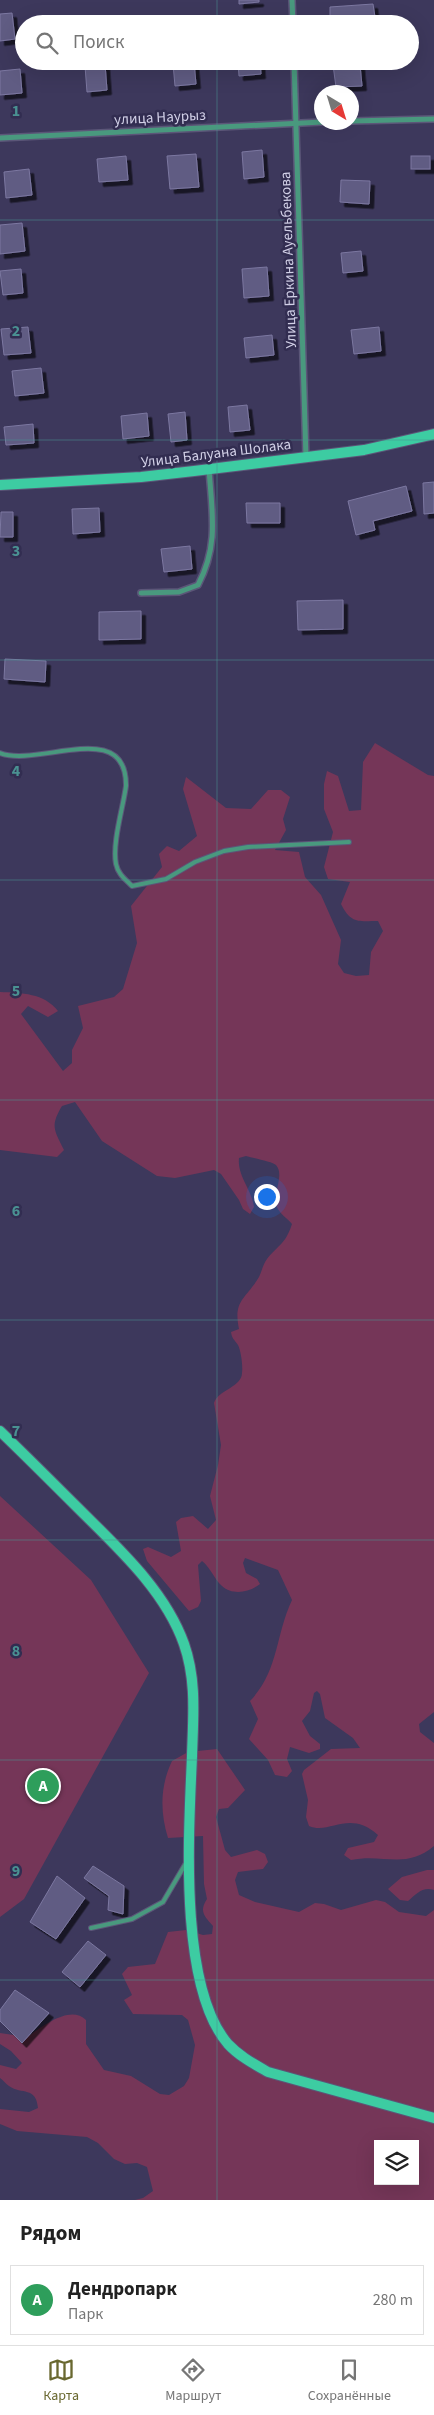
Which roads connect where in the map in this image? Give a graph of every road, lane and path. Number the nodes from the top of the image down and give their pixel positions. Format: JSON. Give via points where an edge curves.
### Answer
{"nodes":[{"id":1,"x":292,"y":0,"type":"edge"},
{"id":2,"x":293,"y":15,"type":"edge"},
{"id":3,"x":294,"y":70,"type":"edge"},
{"id":4,"x":434,"y":119,"type":"edge"},
{"id":5,"x":314,"y":122,"type":"edge"},
{"id":6,"x":359,"y":122,"type":"edge"},
{"id":7,"x":297,"y":123,"type":"junction"},
{"id":8,"x":0,"y":138,"type":"edge"},
{"id":9,"x":434,"y":434,"type":"edge"},
{"id":10,"x":306,"y":458,"type":"junction"},
{"id":11,"x":209,"y":469,"type":"junction"},
{"id":12,"x":0,"y":485,"type":"edge"},
{"id":13,"x":141,"y":593,"type":"dead end"},
{"id":14,"x":0,"y":753,"type":"edge"},
{"id":15,"x":349,"y":842,"type":"dead end"},
{"id":16,"x":0,"y":1431,"type":"edge"},
{"id":17,"x":190,"y":1856,"type":"junction"},
{"id":18,"x":91,"y":1928,"type":"dead end"},
{"id":19,"x":434,"y":2118,"type":"edge"}],
"edges":[{"from":1,"to":2,"type":"street"},
{"from":3,"to":7,"type":"street","name":"Улица Еркина Ауельбекова"},
{"from":4,"to":6,"type":"street"},
{"from":5,"to":7,"type":"street","name":"улица Наурыз"},
{"from":7,"to":8,"type":"street","name":"улица Наурыз"},
{"from":7,"to":10,"type":"street","name":"Улица Еркина Ауельбекова"},
{"from":9,"to":10,"type":"street","name":"Улица Балуана Шолака","via":[[364,450]]},
{"from":10,"to":11,"type":"street","name":"Улица Балуана Шолака"},
{"from":11,"to":12,"type":"street","name":"Улица Балуана Шолака","via":[[141,477]]},
{"from":11,"to":13,"type":"street","via":[[212,549],[198,585],[180,592]]},
{"from":14,"to":15,"type":"lane","via":[[29,756],[103,748],[118,758],[126,776],[126,786],[116,865],[132,886],[166,880],[195,862],[224,851]]},
{"from":16,"to":17,"type":"street","via":[[139,1572],[165,1604],[184,1643],[194,1692]]},
{"from":17,"to":18,"type":"lane","via":[[163,1902],[132,1919]]},
{"from":17,"to":19,"type":"street","via":[[197,1966],[205,2001],[228,2044],[268,2072]]}]}
